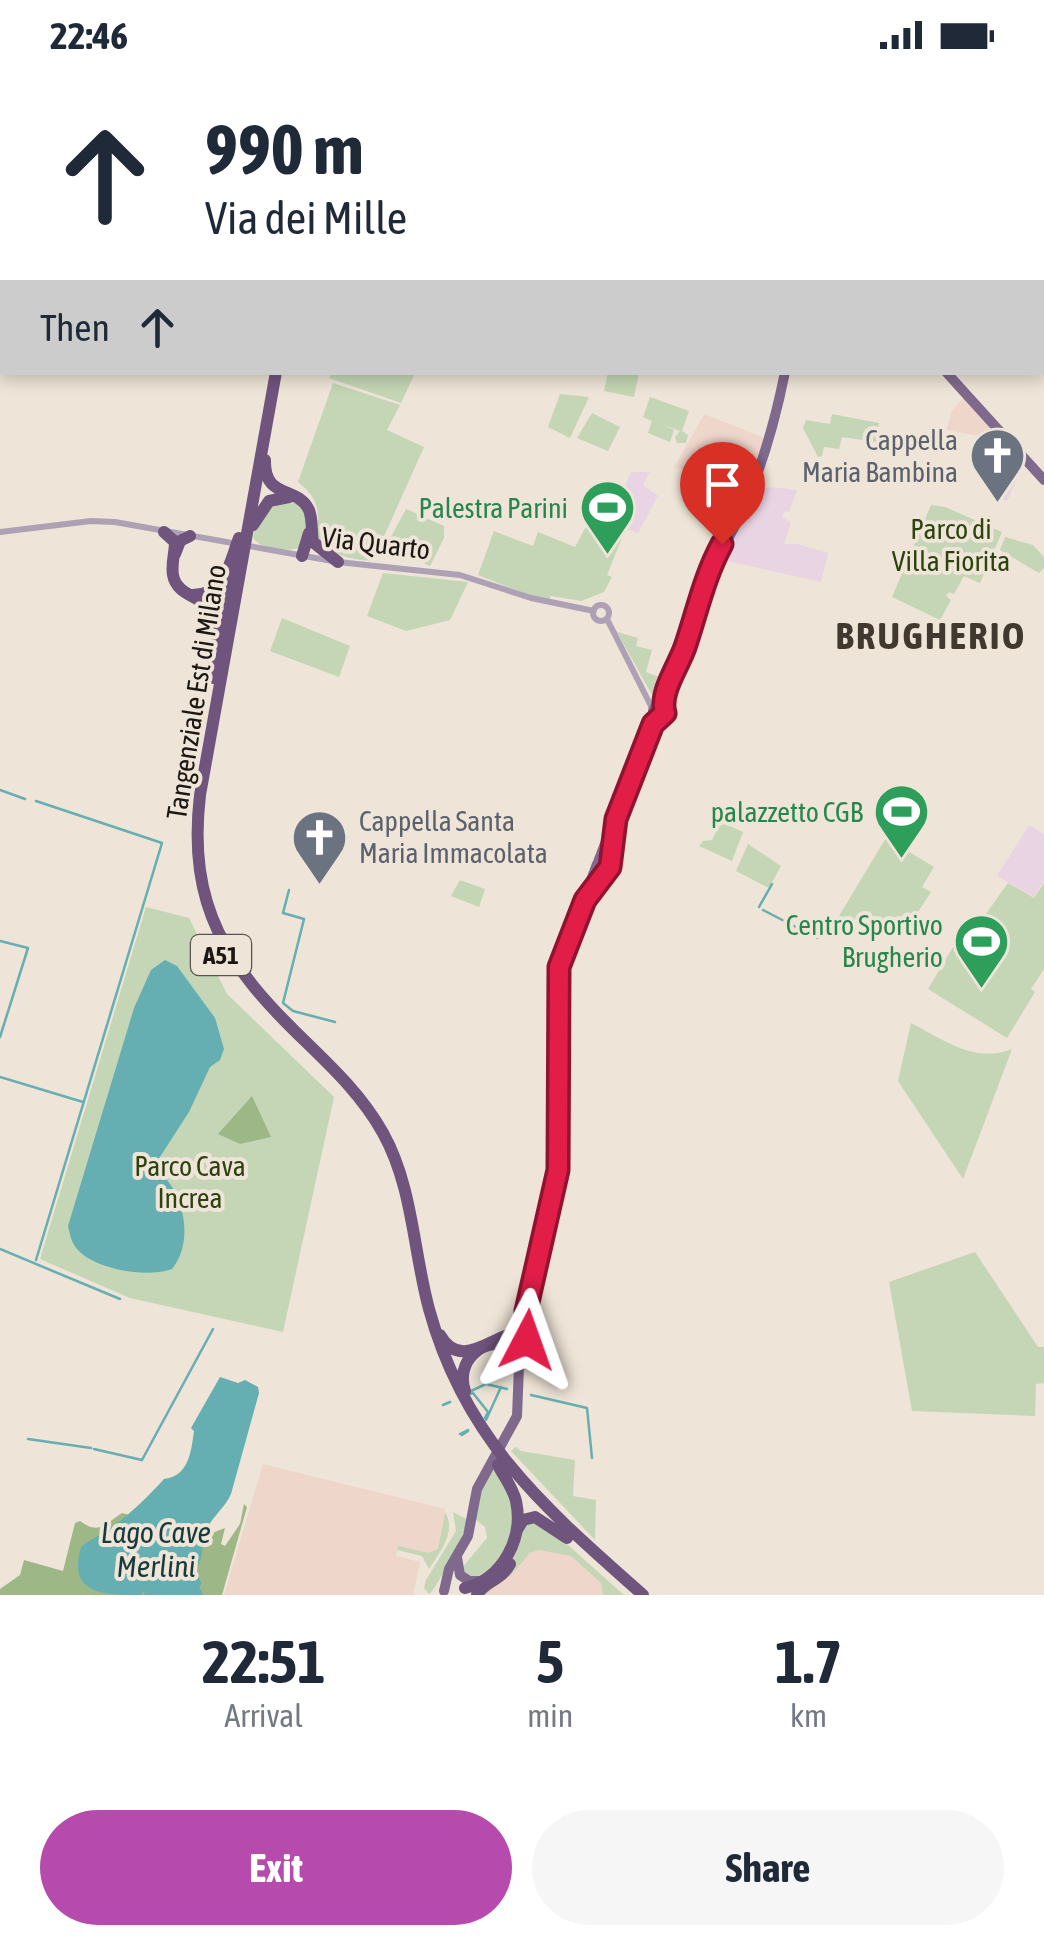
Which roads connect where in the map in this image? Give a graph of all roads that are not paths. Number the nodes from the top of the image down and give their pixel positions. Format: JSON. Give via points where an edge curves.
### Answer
{"nodes":[{"id":1,"x":272,"y":375,"type":"edge"},
{"id":2,"x":273,"y":375,"type":"edge"},
{"id":3,"x":784,"y":375,"type":"edge"},
{"id":4,"x":949,"y":375,"type":"edge"},
{"id":5,"x":270,"y":405,"type":"junction"},
{"id":6,"x":1044,"y":480,"type":"edge"},
{"id":7,"x":296,"y":498,"type":"junction"},
{"id":8,"x":0,"y":532,"type":"edge"},
{"id":9,"x":174,"y":538,"type":"junction"},
{"id":10,"x":234,"y":540,"type":"junction"},
{"id":11,"x":303,"y":551,"type":"junction"},
{"id":12,"x":338,"y":562,"type":"joint"},
{"id":13,"x":191,"y":595,"type":"junction"},
{"id":14,"x":236,"y":605,"type":"junction"},
{"id":15,"x":213,"y":678,"type":"junction"},
{"id":16,"x":657,"y":713,"type":"junction"},
{"id":17,"x":434,"y":1325,"type":"junction"},
{"id":18,"x":517,"y":1340,"type":"junction"},
{"id":19,"x":468,"y":1407,"type":"junction"},
{"id":20,"x":494,"y":1466,"type":"junction"},
{"id":21,"x":567,"y":1538,"type":"junction"},
{"id":22,"x":455,"y":1559,"type":"junction"},
{"id":23,"x":482,"y":1580,"type":"junction"},
{"id":24,"x":468,"y":1591,"type":"edge"},
{"id":25,"x":442,"y":1593,"type":"edge"},
{"id":26,"x":632,"y":1595,"type":"edge"},
{"id":27,"x":643,"y":1595,"type":"edge"}],
"edges":[{"from":1,"to":10,"type":"highway","name":"Tangenziale Est di Milano","number":"A51"},
{"from":2,"to":5,"type":"highway","name":"Tangenziale Est di Milano","number":"A51"},
{"from":3,"to":16,"type":"main road","via":[[772,438],[740,518],[712,563]]},
{"from":4,"to":6,"type":"main road"},
{"from":5,"to":7,"type":"highway","via":[[266,473],[273,486]]},
{"from":5,"to":14,"type":"highway","name":"Tangenziale Est di Milano","number":"A51"},
{"from":7,"to":11,"type":"highway","via":[[308,508],[311,526]]},
{"from":7,"to":14,"type":"highway","via":[[275,498],[258,514]]},
{"from":8,"to":9,"type":"street","name":"Via Quarto","via":[[99,520]]},
{"from":9,"to":10,"type":"street","name":"Via Quarto"},
{"from":9,"to":13,"type":"highway","via":[[175,581]]},
{"from":10,"to":11,"type":"street","name":"Via Quarto"},
{"from":10,"to":13,"type":"highway","via":[[220,584]]},
{"from":10,"to":15,"type":"highway","name":"Tangenziale Est di Milano","number":"A51"},
{"from":11,"to":12,"type":"highway"},
{"from":12,"to":16,"type":"street","name":"Via Quarto","via":[[460,575],[596,615]]},
{"from":13,"to":15,"type":"highway","via":[[217,619]]},
{"from":14,"to":17,"type":"highway","name":"Tangenziale Est di Milano","number":"A51","via":[[199,800],[205,894],[242,976],[353,1090],[386,1138],[403,1181]]},
{"from":15,"to":20,"type":"highway","name":"Tangenziale Est di Milano","number":"A51","via":[[190,822],[204,918],[242,986],[354,1102],[380,1144],[398,1192],[434,1352]]},
{"from":16,"to":18,"type":"main road","via":[[558,974],[558,1173]]},
{"from":17,"to":18,"type":"highway","via":[[446,1345],[464,1352]]},
{"from":17,"to":19,"type":"highway","name":"Tangenziale Est di Milano","number":"A51"},
{"from":18,"to":19,"type":"highway","via":[[491,1344],[466,1362]]},
{"from":18,"to":20,"type":"main road","via":[[518,1412]]},
{"from":19,"to":27,"type":"highway","name":"Tangenziale Est di Milano","number":"A51","via":[[528,1490]]},
{"from":20,"to":21,"type":"highway","name":"Tangenziale Est di Milano","number":"A51"},
{"from":20,"to":22,"type":"main road","via":[[476,1492]]},
{"from":20,"to":23,"type":"highway","via":[[515,1497],[516,1524],[509,1556]]},
{"from":21,"to":24,"type":"highway","via":[[540,1518],[524,1519],[509,1567],[496,1581]]},
{"from":21,"to":26,"type":"highway","name":"Tangenziale Est di Milano","number":"A51"},
{"from":22,"to":23,"type":"main road","via":[[462,1577]]},
{"from":22,"to":24,"type":"main road","via":[[451,1576]]},
{"from":22,"to":25,"type":"main road"},
{"from":23,"to":24,"type":"highway"},
{"from":24,"to":25,"type":"main road"}]}
